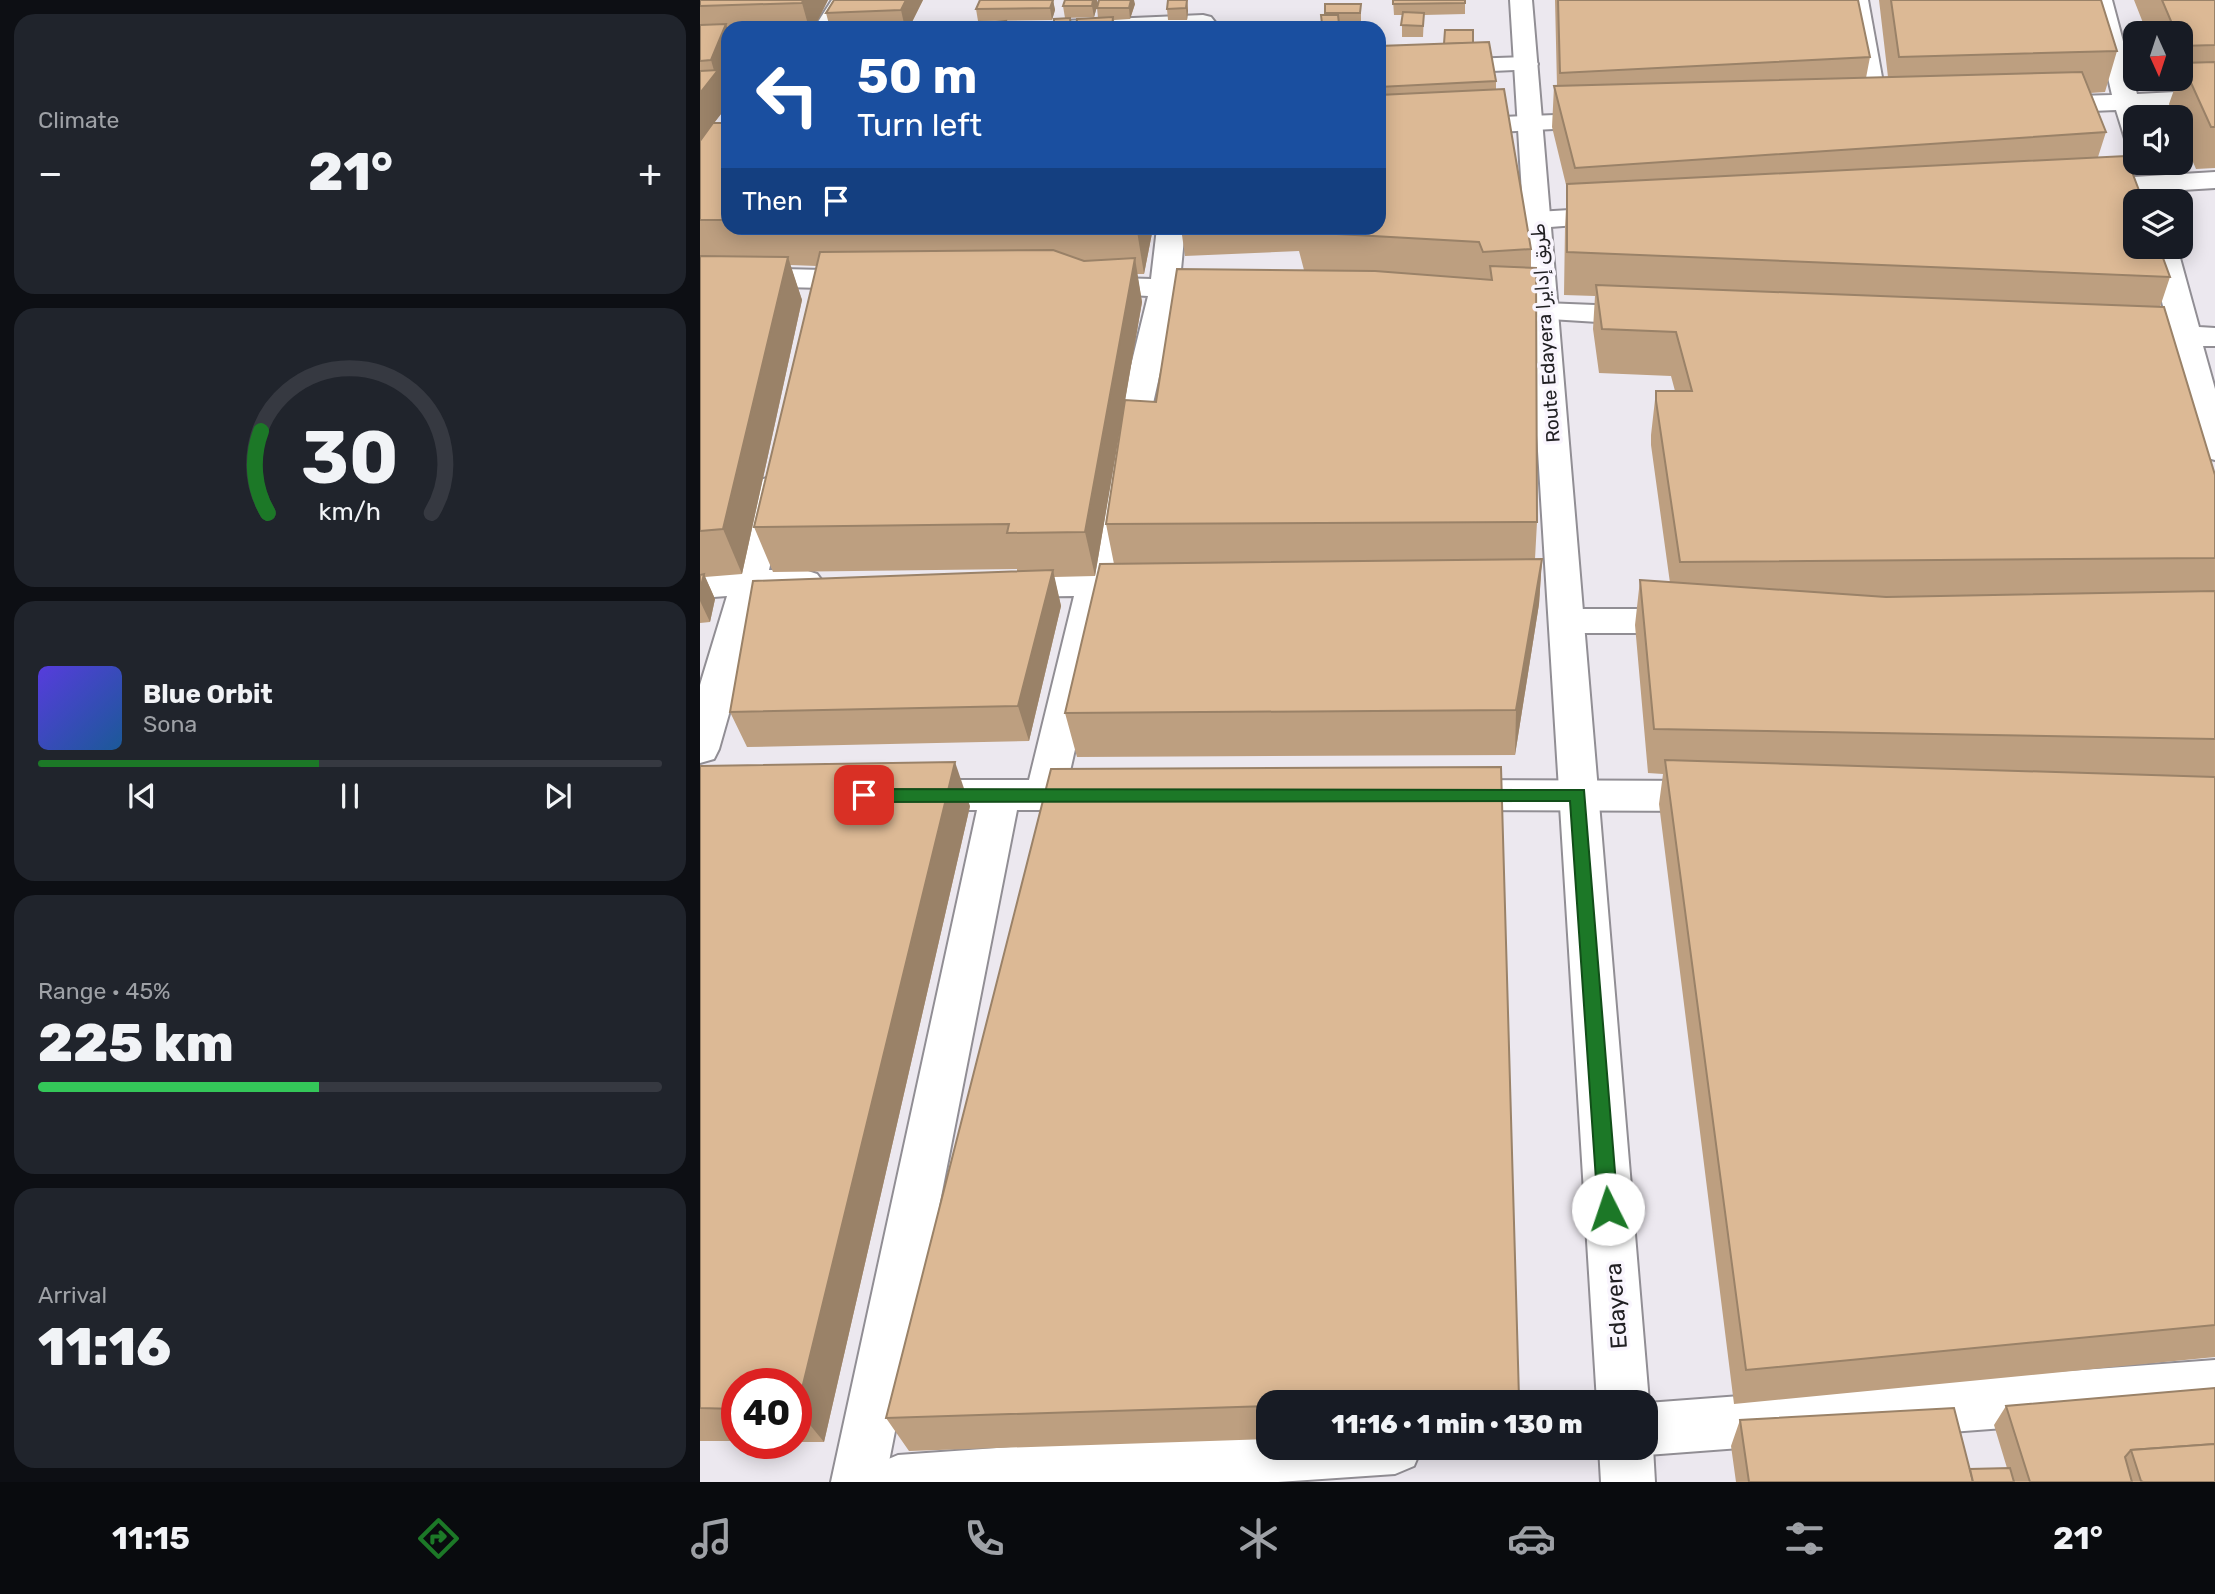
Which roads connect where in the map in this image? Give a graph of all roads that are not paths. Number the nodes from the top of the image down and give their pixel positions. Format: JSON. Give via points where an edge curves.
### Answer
{"nodes":[{"id":1,"x":843,"y":0,"type":"edge"},
{"id":2,"x":1521,"y":0,"type":"edge"},
{"id":3,"x":1857,"y":0,"type":"edge"},
{"id":4,"x":2101,"y":0,"type":"edge"},
{"id":5,"x":830,"y":21,"type":"edge"},
{"id":6,"x":1526,"y":64,"type":"junction"},
{"id":7,"x":1386,"y":69,"type":"edge"},
{"id":8,"x":2215,"y":98,"type":"edge"},
{"id":9,"x":2126,"y":102,"type":"junction"},
{"id":10,"x":2127,"y":105,"type":"edge"},
{"id":11,"x":2014,"y":106,"type":"edge"},
{"id":12,"x":1903,"y":109,"type":"edge"},
{"id":13,"x":1875,"y":110,"type":"junction"},
{"id":14,"x":1847,"y":111,"type":"edge"},
{"id":15,"x":1626,"y":120,"type":"edge"},
{"id":16,"x":1530,"y":124,"type":"junction"},
{"id":17,"x":1386,"y":130,"type":"edge"},
{"id":18,"x":2215,"y":180,"type":"edge"},
{"id":19,"x":2147,"y":183,"type":"edge"},
{"id":20,"x":2064,"y":190,"type":"edge"},
{"id":21,"x":1648,"y":214,"type":"edge"},
{"id":22,"x":1537,"y":220,"type":"junction"},
{"id":23,"x":1170,"y":235,"type":"edge"},
{"id":24,"x":2168,"y":259,"type":"edge"},
{"id":25,"x":700,"y":276,"type":"edge"},
{"id":26,"x":888,"y":281,"type":"edge"},
{"id":27,"x":1054,"y":285,"type":"edge"},
{"id":28,"x":1165,"y":288,"type":"junction"},
{"id":29,"x":1255,"y":291,"type":"edge"},
{"id":30,"x":1534,"y":305,"type":"junction"},
{"id":31,"x":1669,"y":317,"type":"edge"},
{"id":32,"x":2088,"y":332,"type":"edge"},
{"id":33,"x":2200,"y":337,"type":"edge"},
{"id":34,"x":2215,"y":450,"type":"edge"},
{"id":35,"x":777,"y":463,"type":"edge"},
{"id":36,"x":749,"y":582,"type":"junction"},
{"id":37,"x":832,"y":583,"type":"edge"},
{"id":38,"x":1178,"y":583,"type":"edge"},
{"id":39,"x":971,"y":584,"type":"edge"},
{"id":40,"x":700,"y":586,"type":"edge"},
{"id":41,"x":1096,"y":586,"type":"junction"},
{"id":42,"x":1567,"y":621,"type":"junction"},
{"id":43,"x":1718,"y":621,"type":"edge"},
{"id":44,"x":700,"y":750,"type":"edge"},
{"id":45,"x":877,"y":795,"type":"edge"},
{"id":46,"x":1023,"y":795,"type":"junction"},
{"id":47,"x":1127,"y":795,"type":"edge"},
{"id":48,"x":1414,"y":795,"type":"edge"},
{"id":49,"x":1578,"y":795,"type":"junction"},
{"id":50,"x":1744,"y":796,"type":"edge"},
{"id":51,"x":2215,"y":1385,"type":"edge"},
{"id":52,"x":1622,"y":1390,"type":"edge"},
{"id":53,"x":1658,"y":1428,"type":"edge"},
{"id":54,"x":1256,"y":1457,"type":"edge"},
{"id":55,"x":1627,"y":1460,"type":"edge"},
{"id":56,"x":858,"y":1482,"type":"edge"},
{"id":57,"x":898,"y":1482,"type":"edge"},
{"id":58,"x":1628,"y":1482,"type":"edge"}],
"edges":[{"from":1,"to":5,"type":"street"},
{"from":2,"to":6,"type":"street","name":"Route Edayera طريق إدايرا"},
{"from":3,"to":13,"type":"street"},
{"from":4,"to":9,"type":"street"},
{"from":6,"to":7,"type":"street"},
{"from":6,"to":16,"type":"street","name":"Route Edayera طريق إدايرا"},
{"from":8,"to":9,"type":"street"},
{"from":9,"to":10,"type":"street"},
{"from":9,"to":11,"type":"street"},
{"from":12,"to":13,"type":"street"},
{"from":13,"to":14,"type":"street"},
{"from":15,"to":16,"type":"street"},
{"from":16,"to":17,"type":"street"},
{"from":16,"to":22,"type":"street","name":"Route Edayera طريق إدايرا"},
{"from":18,"to":19,"type":"street"},
{"from":19,"to":20,"type":"street"},
{"from":21,"to":22,"type":"street"},
{"from":22,"to":30,"type":"street","name":"Route Edayera طريق إدايرا"},
{"from":23,"to":28,"type":"street"},
{"from":24,"to":33,"type":"street"},
{"from":25,"to":26,"type":"street","via":[[816,292]]},
{"from":27,"to":28,"type":"street"},
{"from":28,"to":29,"type":"street"},
{"from":28,"to":41,"type":"street"},
{"from":30,"to":31,"type":"street"},
{"from":30,"to":42,"type":"street","name":"Route Edayera طريق إدايرا","via":[[1549,570]]},
{"from":32,"to":33,"type":"street"},
{"from":33,"to":34,"type":"street"},
{"from":35,"to":36,"type":"street"},
{"from":36,"to":37,"type":"street"},
{"from":36,"to":40,"type":"street"},
{"from":36,"to":44,"type":"street"},
{"from":38,"to":41,"type":"street"},
{"from":39,"to":41,"type":"street"},
{"from":41,"to":46,"type":"street"},
{"from":42,"to":43,"type":"street"},
{"from":42,"to":49,"type":"street","name":"Edayera"},
{"from":45,"to":46,"type":"street"},
{"from":46,"to":47,"type":"street"},
{"from":46,"to":56,"type":"street"},
{"from":48,"to":49,"type":"street"},
{"from":49,"to":50,"type":"street"},
{"from":49,"to":52,"type":"street","name":"Edayera"},
{"from":51,"to":53,"type":"street"},
{"from":54,"to":57,"type":"street"},
{"from":55,"to":58,"type":"street"}]}
